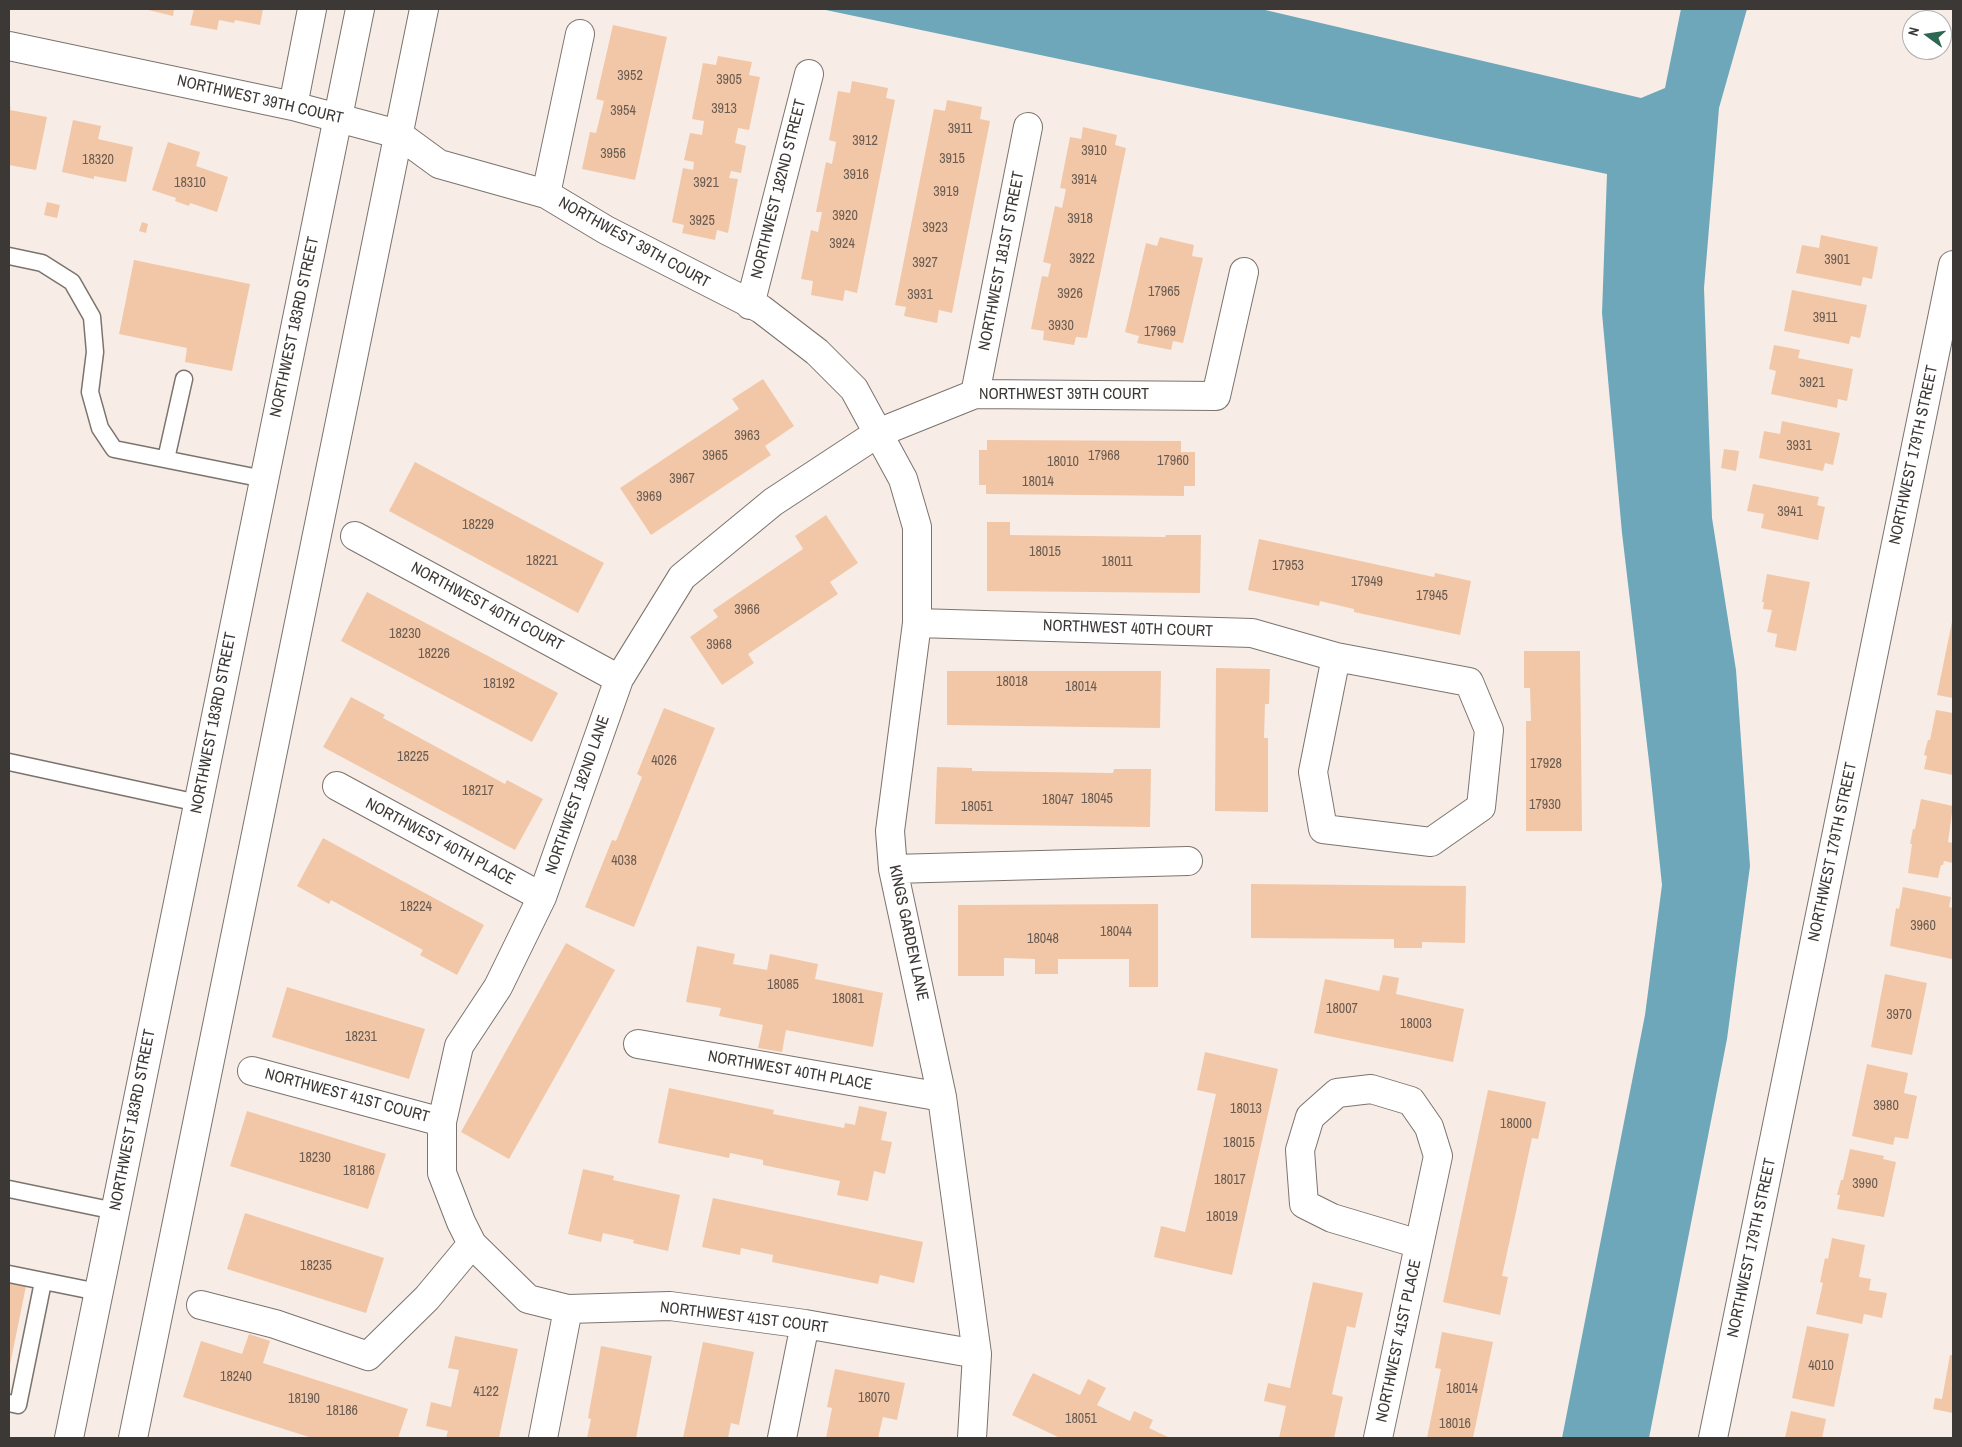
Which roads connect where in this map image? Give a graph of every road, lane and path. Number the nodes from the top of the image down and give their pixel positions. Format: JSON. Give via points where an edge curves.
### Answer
{"nodes":[{"id":1,"x":312,"y":9,"type":"edge"},
{"id":2,"x":360,"y":9,"type":"edge"},
{"id":3,"x":424,"y":9,"type":"edge"},
{"id":4,"x":580,"y":34,"type":"dead end"},
{"id":5,"x":9,"y":46,"type":"edge"},
{"id":6,"x":809,"y":74,"type":"dead end"},
{"id":7,"x":292,"y":106,"type":"junction"},
{"id":8,"x":338,"y":117,"type":"junction"},
{"id":9,"x":1028,"y":127,"type":"dead end"},
{"id":10,"x":398,"y":134,"type":"junction"},
{"id":11,"x":546,"y":194,"type":"junction"},
{"id":12,"x":9,"y":256,"type":"edge"},
{"id":13,"x":1244,"y":272,"type":"dead end"},
{"id":14,"x":1952,"y":279,"type":"edge"},
{"id":15,"x":750,"y":305,"type":"junction"},
{"id":16,"x":184,"y":379,"type":"dead end"},
{"id":17,"x":975,"y":394,"type":"junction"},
{"id":18,"x":878,"y":433,"type":"junction"},
{"id":19,"x":166,"y":459,"type":"junction"},
{"id":20,"x":264,"y":479,"type":"junction"},
{"id":21,"x":355,"y":536,"type":"dead end"},
{"id":22,"x":917,"y":623,"type":"junction"},
{"id":23,"x":1336,"y":657,"type":"junction"},
{"id":24,"x":619,"y":679,"type":"junction"},
{"id":25,"x":9,"y":762,"type":"edge"},
{"id":26,"x":337,"y":786,"type":"dead end"},
{"id":27,"x":198,"y":803,"type":"junction"},
{"id":28,"x":1188,"y":861,"type":"dead end"},
{"id":29,"x":893,"y":870,"type":"junction"},
{"id":30,"x":542,"y":897,"type":"junction"},
{"id":31,"x":638,"y":1044,"type":"dead end"},
{"id":32,"x":252,"y":1071,"type":"dead end"},
{"id":33,"x":942,"y":1098,"type":"junction"},
{"id":34,"x":442,"y":1122,"type":"junction"},
{"id":35,"x":9,"y":1189,"type":"edge"},
{"id":36,"x":115,"y":1211,"type":"junction"},
{"id":37,"x":472,"y":1244,"type":"junction"},
{"id":38,"x":1419,"y":1244,"type":"junction"},
{"id":39,"x":9,"y":1274,"type":"edge"},
{"id":40,"x":43,"y":1282,"type":"junction"},
{"id":41,"x":98,"y":1292,"type":"junction"},
{"id":42,"x":201,"y":1305,"type":"dead end"},
{"id":43,"x":568,"y":1309,"type":"junction"},
{"id":44,"x":805,"y":1324,"type":"junction"},
{"id":45,"x":977,"y":1354,"type":"junction"},
{"id":46,"x":9,"y":1403,"type":"edge"},
{"id":47,"x":68,"y":1438,"type":"edge"},
{"id":48,"x":133,"y":1438,"type":"edge"},
{"id":49,"x":543,"y":1438,"type":"edge"},
{"id":50,"x":782,"y":1438,"type":"edge"},
{"id":51,"x":972,"y":1438,"type":"edge"},
{"id":52,"x":1378,"y":1438,"type":"edge"},
{"id":53,"x":1712,"y":1438,"type":"edge"}],
"edges":[{"from":1,"to":7,"type":"street"},
{"from":2,"to":8,"type":"street","name":"NORTHWEST 183RD STREET"},
{"from":3,"to":10,"type":"street"},
{"from":4,"to":11,"type":"street"},
{"from":5,"to":7,"type":"street","name":"NORTHWEST 39TH COURT"},
{"from":6,"to":15,"type":"street","name":"NORTHWEST 182ND STREET"},
{"from":7,"to":8,"type":"street","name":"NORTHWEST 39TH COURT"},
{"from":8,"to":10,"type":"street","name":"NORTHWEST 39TH COURT"},
{"from":8,"to":20,"type":"street","name":"NORTHWEST 183RD STREET"},
{"from":9,"to":17,"type":"street","name":"NORTHWEST 181ST STREET"},
{"from":10,"to":11,"type":"street","name":"NORTHWEST 39TH COURT","via":[[439,164]]},
{"from":10,"to":48,"type":"street"},
{"from":11,"to":15,"type":"street","name":"NORTHWEST 39TH COURT","via":[[606,230]]},
{"from":12,"to":19,"type":"lane","via":[[42,263],[72,282],[92,317],[95,352],[90,392],[100,428],[114,449]]},
{"from":13,"to":17,"type":"street","name":"NORTHWEST 39TH COURT","via":[[1216,396]]},
{"from":14,"to":53,"type":"street","name":"NORTHWEST 179TH STREET"},
{"from":15,"to":18,"type":"street","name":"NORTHWEST 39TH COURT","via":[[817,352],[854,389]]},
{"from":16,"to":19,"type":"lane"},
{"from":17,"to":18,"type":"street","name":"NORTHWEST 39TH COURT"},
{"from":18,"to":22,"type":"street","name":"KINGS GARDEN LANE","via":[[903,479],[917,527]]},
{"from":18,"to":24,"type":"street","name":"NORTHWEST 182ND LANE","via":[[774,502],[682,577]]},
{"from":19,"to":20,"type":"lane"},
{"from":20,"to":27,"type":"street","name":"NORTHWEST 183RD STREET"},
{"from":21,"to":24,"type":"street","name":"NORTHWEST 40TH COURT"},
{"from":22,"to":23,"type":"street","name":"NORTHWEST 40TH COURT","via":[[1252,633]]},
{"from":22,"to":29,"type":"street","name":"KINGS GARDEN LANE","via":[[890,831]]},
{"from":23,"to":23,"type":"street","name":"NORTHWEST 40TH COURT","via":[[1469,682],[1489,730],[1481,807],[1431,842],[1323,828],[1313,772]]},
{"from":24,"to":30,"type":"street","name":"NORTHWEST 182ND LANE"},
{"from":25,"to":27,"type":"lane"},
{"from":26,"to":30,"type":"street","name":"NORTHWEST 40TH PLACE"},
{"from":27,"to":36,"type":"street","name":"NORTHWEST 183RD STREET"},
{"from":28,"to":29,"type":"street"},
{"from":29,"to":33,"type":"street","name":"KINGS GARDEN LANE"},
{"from":30,"to":34,"type":"street","name":"NORTHWEST 182ND LANE","via":[[498,988],[459,1046]]},
{"from":31,"to":33,"type":"street","name":"NORTHWEST 40TH PLACE"},
{"from":32,"to":34,"type":"street","name":"NORTHWEST 41ST COURT"},
{"from":33,"to":45,"type":"street","name":"KINGS GARDEN LANE"},
{"from":34,"to":37,"type":"street","name":"NORTHWEST 182ND LANE","via":[[442,1173]]},
{"from":35,"to":36,"type":"lane"},
{"from":36,"to":41,"type":"street","name":"NORTHWEST 183RD STREET"},
{"from":37,"to":42,"type":"street","via":[[427,1298],[368,1356],[275,1324]]},
{"from":37,"to":43,"type":"street","name":"NORTHWEST 41ST COURT","via":[[528,1299]]},
{"from":38,"to":38,"type":"street","name":"NORTHWEST 41ST PLACE","via":[[1438,1156],[1429,1127],[1411,1101],[1371,1089],[1338,1093],[1310,1117],[1300,1150],[1304,1204],[1332,1218]]},
{"from":38,"to":52,"type":"street","name":"NORTHWEST 41ST PLACE"},
{"from":39,"to":40,"type":"lane"},
{"from":40,"to":41,"type":"lane"},
{"from":40,"to":46,"type":"lane","via":[[18,1405]]},
{"from":41,"to":47,"type":"street","name":"NORTHWEST 183RD STREET"},
{"from":43,"to":44,"type":"street","name":"NORTHWEST 41ST COURT","via":[[670,1306]]},
{"from":43,"to":49,"type":"street"},
{"from":44,"to":45,"type":"street","name":"NORTHWEST 41ST COURT"},
{"from":44,"to":50,"type":"street"},
{"from":45,"to":51,"type":"street","name":"KINGS GARDEN LANE"}]}
